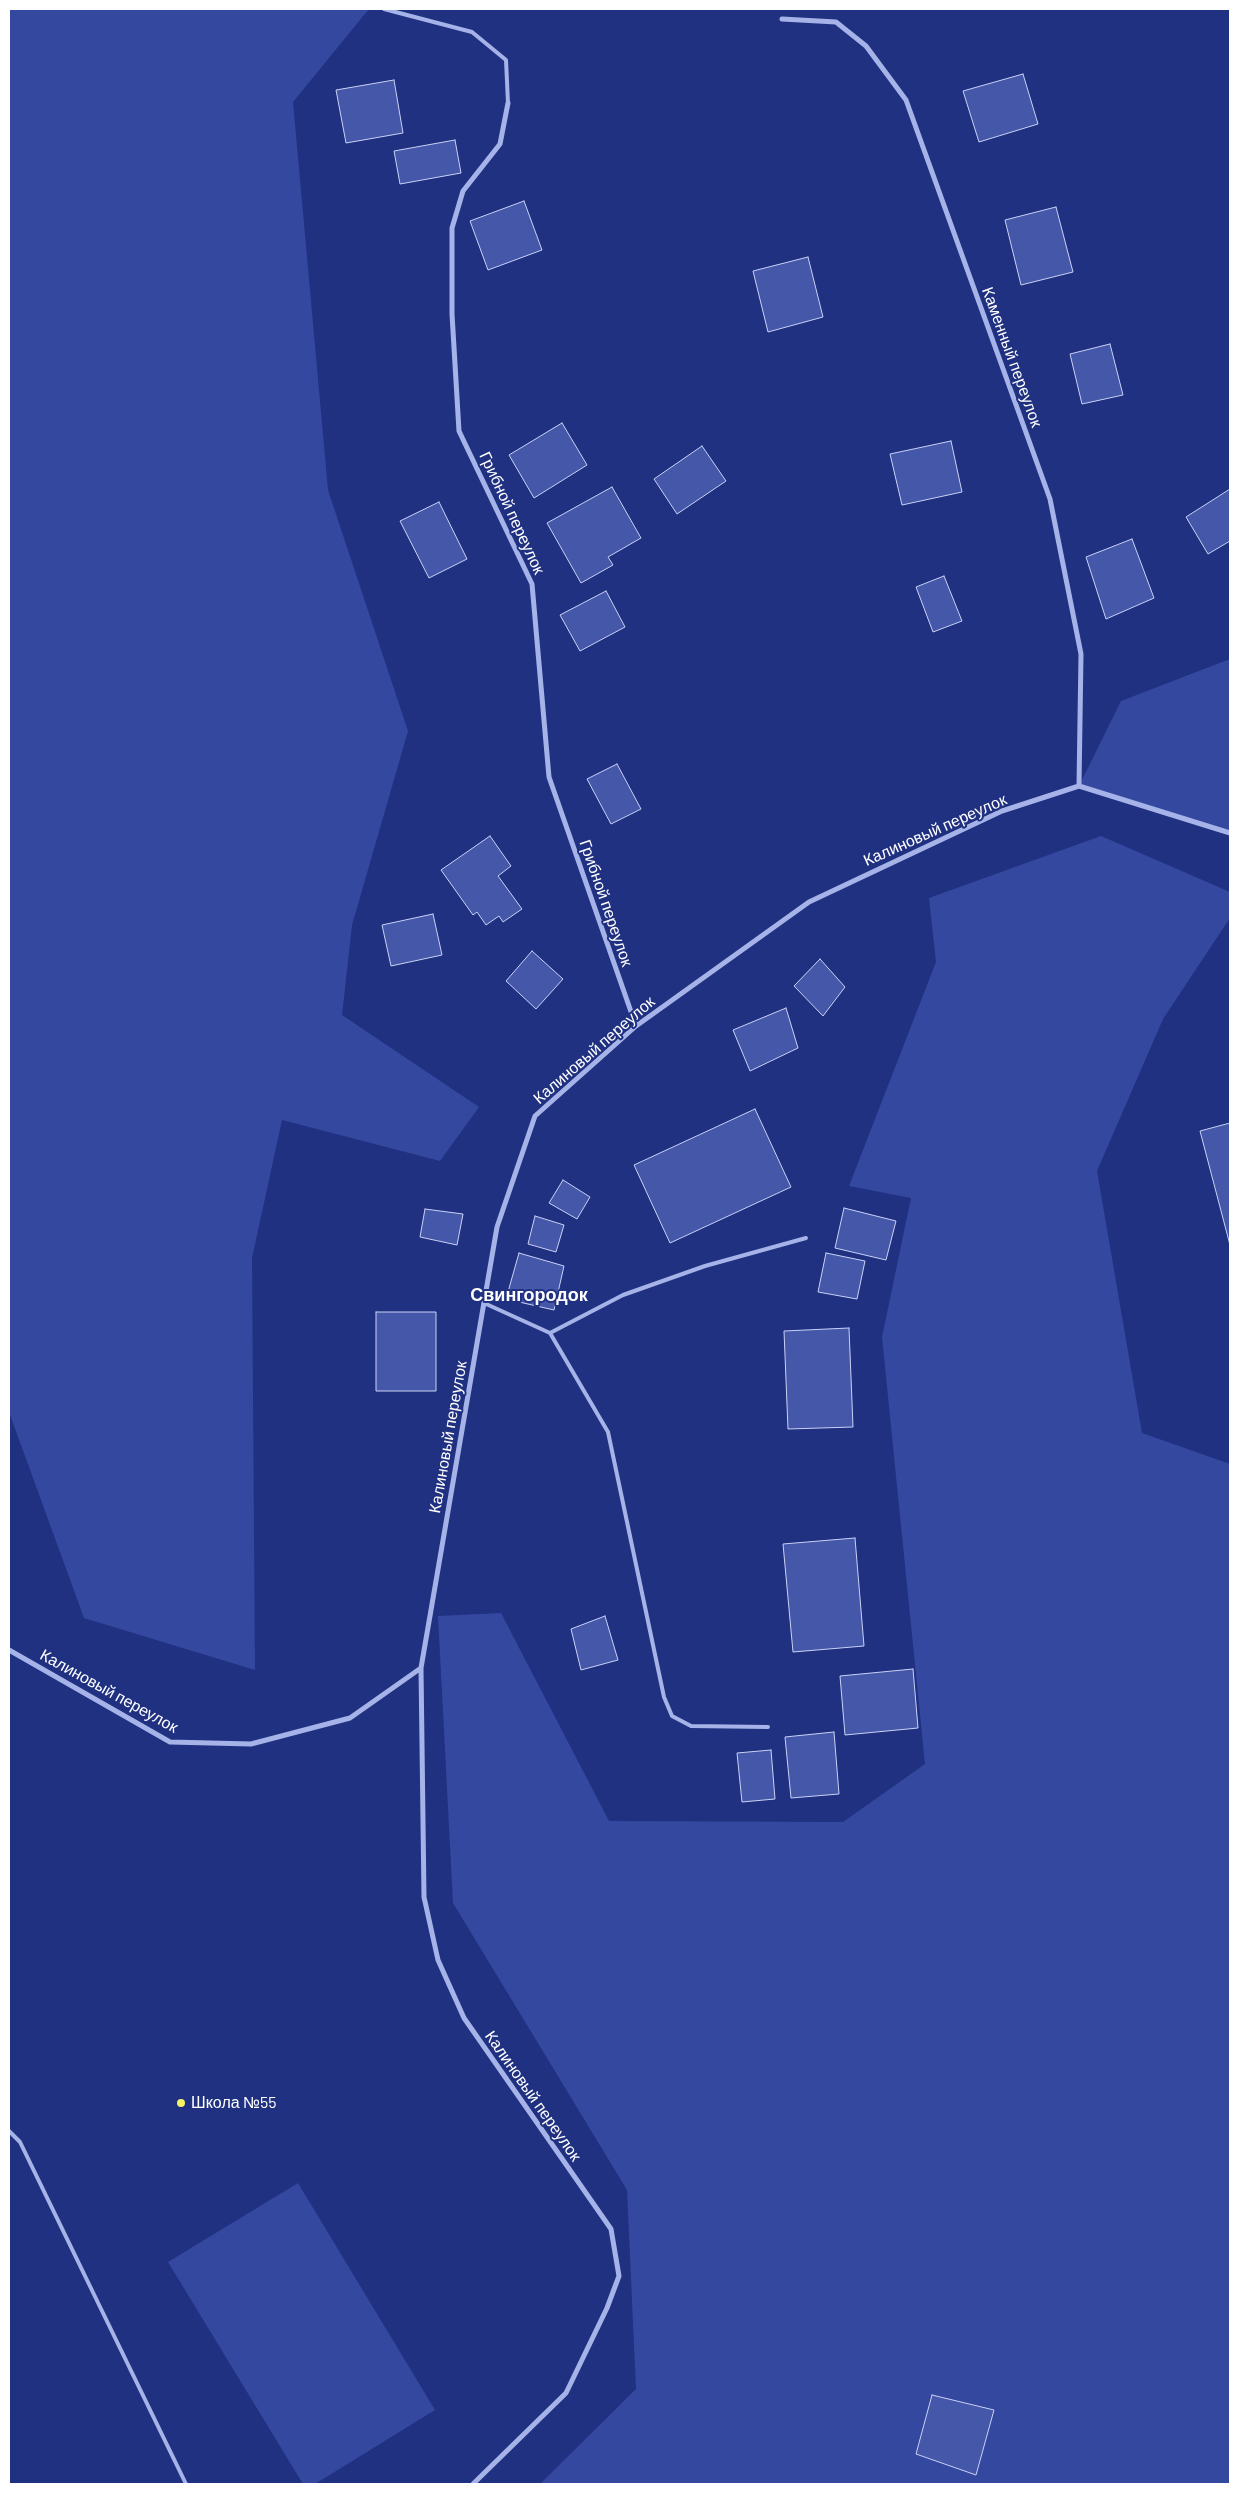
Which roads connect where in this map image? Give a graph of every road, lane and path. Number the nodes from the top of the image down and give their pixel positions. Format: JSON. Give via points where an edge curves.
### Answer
{"nodes":[{"id":1,"x":384,"y":9,"type":"edge"},
{"id":2,"x":782,"y":19,"type":"dead end"},
{"id":3,"x":508,"y":103,"type":"joint"},
{"id":4,"x":1080,"y":786,"type":"junction"},
{"id":5,"x":1230,"y":833,"type":"edge"},
{"id":6,"x":636,"y":1026,"type":"junction"},
{"id":7,"x":806,"y":1238,"type":"dead end"},
{"id":8,"x":484,"y":1303,"type":"junction"},
{"id":9,"x":550,"y":1333,"type":"junction"},
{"id":10,"x":9,"y":1650,"type":"edge"},
{"id":11,"x":421,"y":1668,"type":"junction"},
{"id":12,"x":768,"y":1727,"type":"dead end"},
{"id":13,"x":9,"y":2131,"type":"edge"},
{"id":14,"x":186,"y":2484,"type":"edge"},
{"id":15,"x":473,"y":2484,"type":"edge"}],
"edges":[{"from":1,"to":3,"type":"lane","via":[[472,32],[506,60]]},
{"from":2,"to":4,"type":"street","name":"Каменный переулок","via":[[836,22],[866,46],[906,100],[1050,500],[1081,654]]},
{"from":3,"to":6,"type":"street","name":"Грибной переулок","via":[[500,144],[463,192],[452,228],[452,314],[459,431],[532,584],[549,777]]},
{"from":4,"to":5,"type":"street"},
{"from":4,"to":6,"type":"street","name":"Калиновый переулок","via":[[1002,811],[809,902]]},
{"from":6,"to":8,"type":"street","name":"Калиновый переулок","via":[[536,1116],[497,1227]]},
{"from":7,"to":9,"type":"lane","via":[[706,1266],[623,1295]]},
{"from":8,"to":9,"type":"lane"},
{"from":8,"to":11,"type":"street","name":"Калиновый переулок"},
{"from":9,"to":12,"type":"lane","via":[[608,1432],[664,1697],[672,1716],[692,1726]]},
{"from":10,"to":11,"type":"street","name":"Калиновый переулок","via":[[170,1742],[251,1744],[350,1718]]},
{"from":11,"to":15,"type":"street","name":"Калиновый переулок","via":[[424,1896],[438,1960],[464,2018],[611,2229],[619,2276],[566,2394]]},
{"from":13,"to":14,"type":"lane","via":[[20,2142]]}]}
